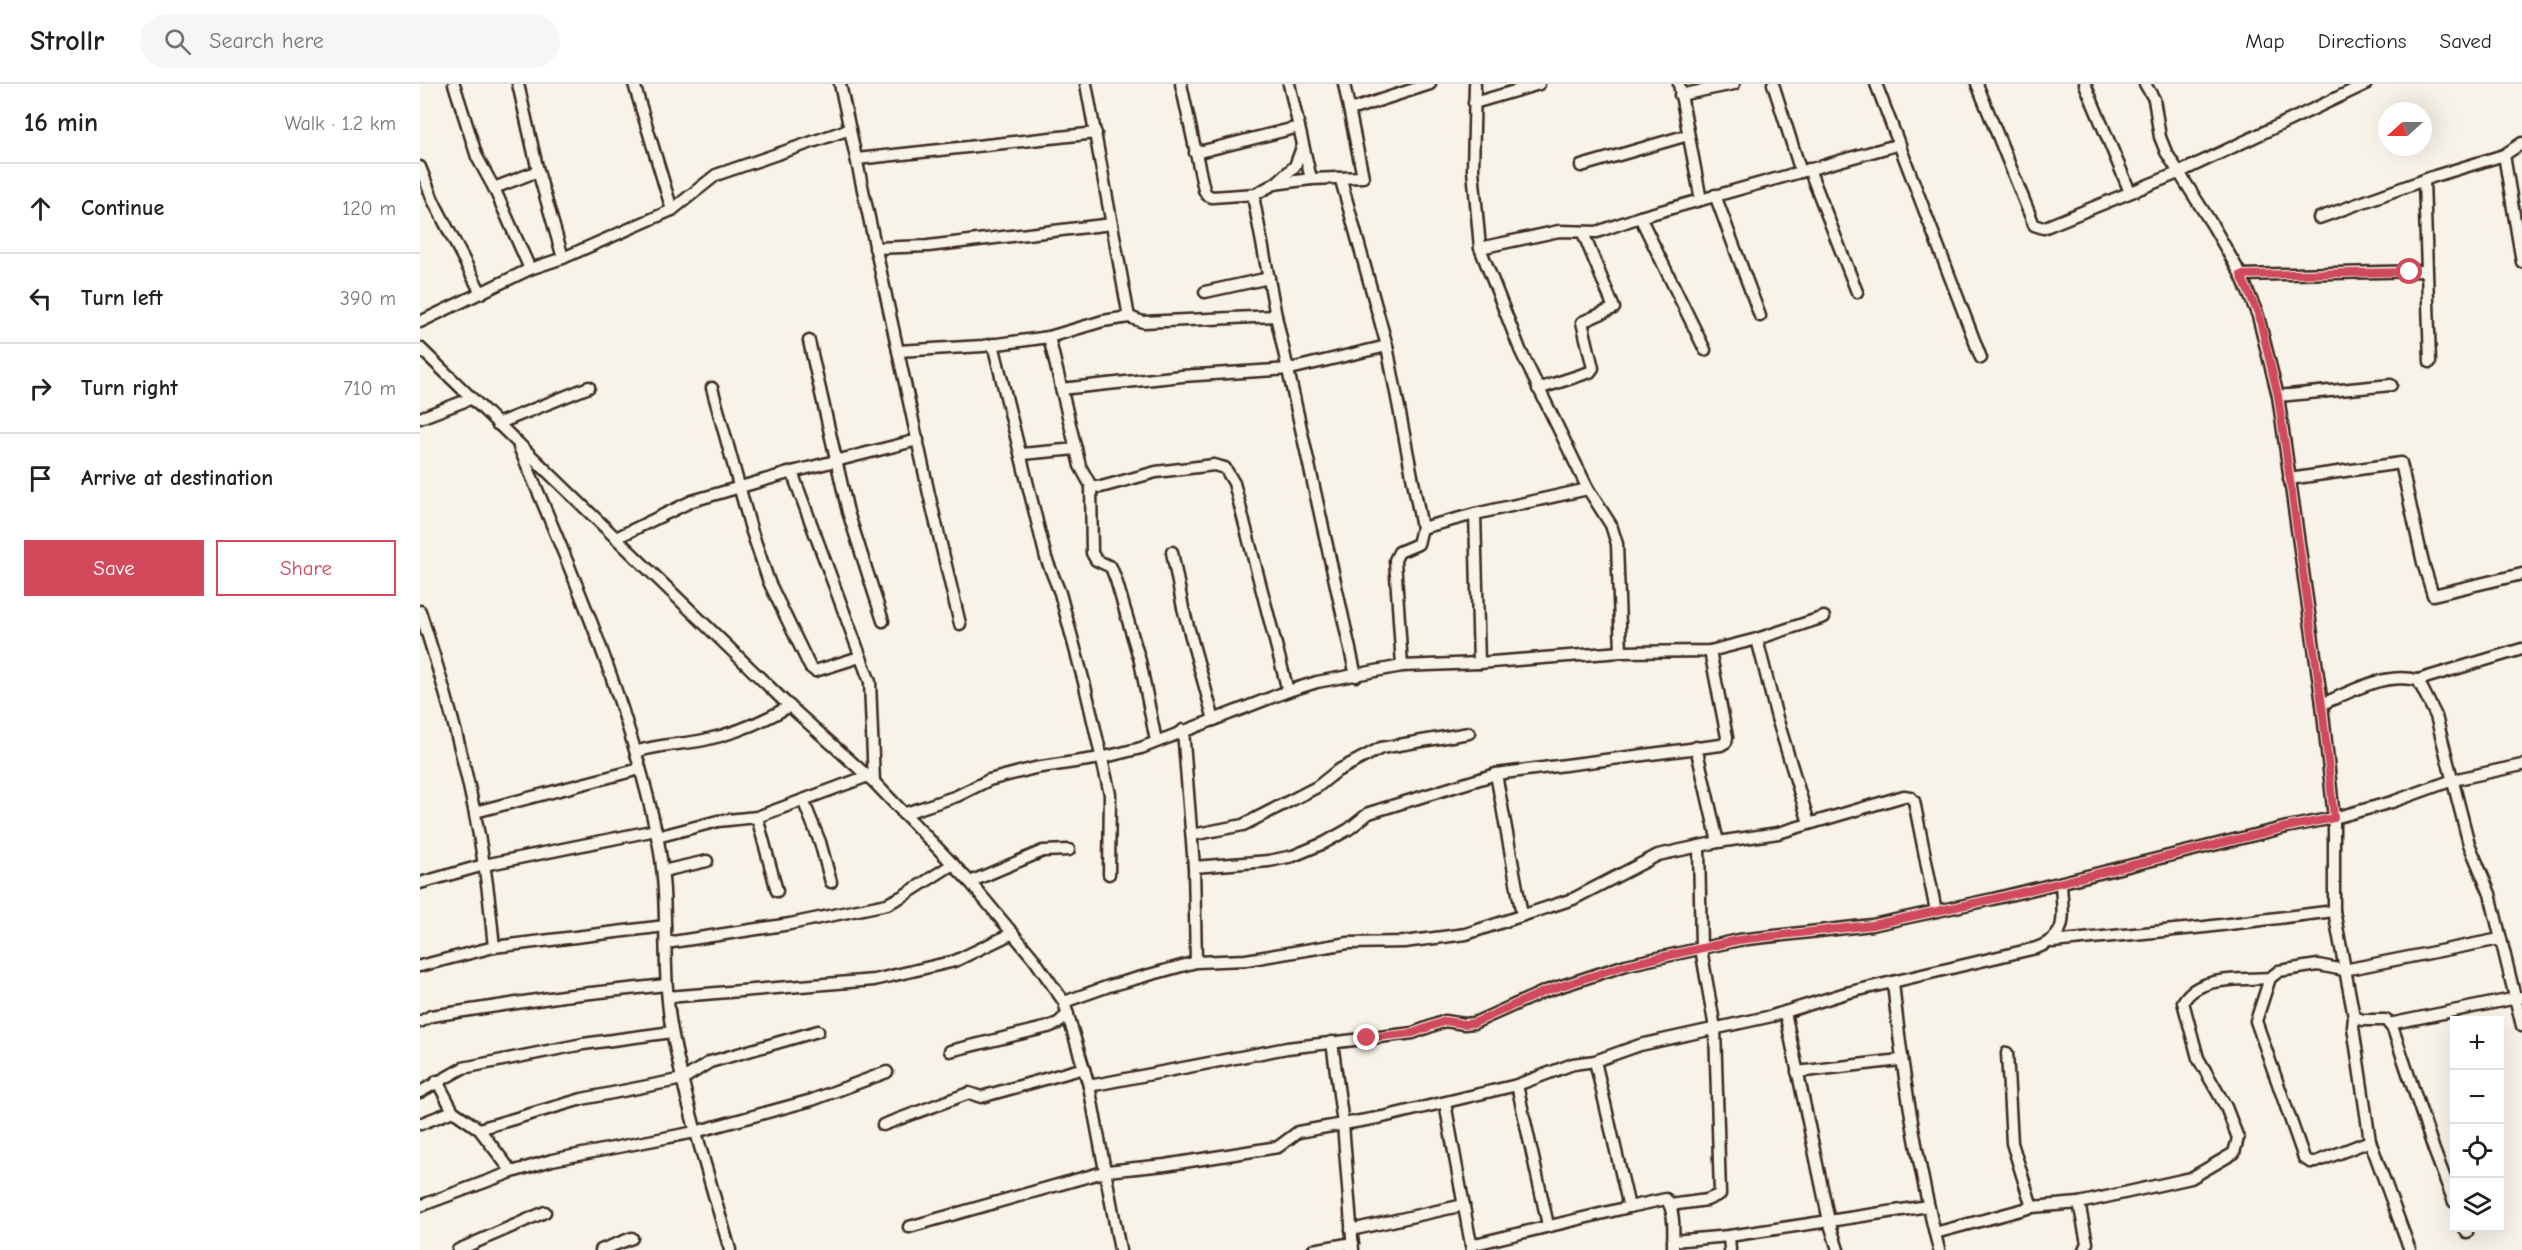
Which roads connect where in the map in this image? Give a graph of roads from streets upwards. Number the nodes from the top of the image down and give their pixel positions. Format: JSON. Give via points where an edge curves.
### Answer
{"nodes":[{"id":1,"x":454,"y":84,"type":"edge"},
{"id":2,"x":518,"y":84,"type":"edge"},
{"id":3,"x":634,"y":84,"type":"edge"},
{"id":4,"x":840,"y":84,"type":"edge"},
{"id":5,"x":1086,"y":84,"type":"edge"},
{"id":6,"x":1181,"y":84,"type":"edge"},
{"id":7,"x":1289,"y":84,"type":"edge"},
{"id":8,"x":1344,"y":84,"type":"edge"},
{"id":9,"x":1389,"y":84,"type":"edge"},
{"id":10,"x":1430,"y":84,"type":"edge"},
{"id":11,"x":1474,"y":84,"type":"edge"},
{"id":12,"x":1539,"y":84,"type":"edge"},
{"id":13,"x":1734,"y":84,"type":"edge"},
{"id":14,"x":1773,"y":84,"type":"edge"},
{"id":15,"x":1875,"y":84,"type":"edge"},
{"id":16,"x":1977,"y":84,"type":"edge"},
{"id":17,"x":2085,"y":84,"type":"edge"},
{"id":18,"x":2145,"y":84,"type":"edge"},
{"id":19,"x":2366,"y":84,"type":"edge"},
{"id":20,"x":1680,"y":90,"type":"edge"},
{"id":21,"x":1392,"y":97,"type":"junction"},
{"id":22,"x":1474,"y":103,"type":"junction"},
{"id":23,"x":1350,"y":110,"type":"junction"},
{"id":24,"x":1299,"y":127,"type":"junction"},
{"id":25,"x":850,"y":129,"type":"junction"},
{"id":26,"x":1096,"y":133,"type":"junction"},
{"id":27,"x":1688,"y":135,"type":"junction"},
{"id":28,"x":2522,"y":143,"type":"edge"},
{"id":29,"x":1900,"y":144,"type":"junction"},
{"id":30,"x":1303,"y":146,"type":"junction"},
{"id":31,"x":1195,"y":153,"type":"junction"},
{"id":32,"x":2504,"y":155,"type":"junction"},
{"id":33,"x":856,"y":159,"type":"junction"},
{"id":34,"x":1581,"y":166,"type":"dead end"},
{"id":35,"x":420,"y":167,"type":"edge"},
{"id":36,"x":538,"y":171,"type":"junction"},
{"id":37,"x":1805,"y":171,"type":"junction"},
{"id":38,"x":2178,"y":172,"type":"junction"},
{"id":39,"x":1311,"y":179,"type":"junction"},
{"id":40,"x":1341,"y":180,"type":"junction"},
{"id":41,"x":2424,"y":180,"type":"junction"},
{"id":42,"x":1274,"y":184,"type":"junction"},
{"id":43,"x":494,"y":188,"type":"junction"},
{"id":44,"x":2130,"y":192,"type":"junction"},
{"id":45,"x":1256,"y":194,"type":"junction"},
{"id":46,"x":1715,"y":195,"type":"junction"},
{"id":47,"x":1701,"y":200,"type":"junction"},
{"id":48,"x":672,"y":210,"type":"junction"},
{"id":49,"x":1640,"y":217,"type":"junction"},
{"id":50,"x":2319,"y":218,"type":"dead end"},
{"id":51,"x":1112,"y":224,"type":"junction"},
{"id":52,"x":1583,"y":233,"type":"junction"},
{"id":53,"x":875,"y":248,"type":"junction"},
{"id":54,"x":1480,"y":248,"type":"junction"},
{"id":55,"x":563,"y":258,"type":"junction"},
{"id":56,"x":2522,"y":262,"type":"edge"},
{"id":57,"x":530,"y":269,"type":"junction"},
{"id":58,"x":2425,"y":271,"type":"junction"},
{"id":59,"x":2241,"y":275,"type":"junction"},
{"id":60,"x":1269,"y":278,"type":"junction"},
{"id":61,"x":1205,"y":292,"type":"dead end"},
{"id":62,"x":1857,"y":292,"type":"dead end"},
{"id":63,"x":481,"y":293,"type":"junction"},
{"id":64,"x":1276,"y":316,"type":"junction"},
{"id":65,"x":1760,"y":316,"type":"dead end"},
{"id":66,"x":1129,"y":317,"type":"junction"},
{"id":67,"x":420,"y":322,"type":"edge"},
{"id":68,"x":1049,"y":337,"type":"junction"},
{"id":69,"x":809,"y":341,"type":"dead end"},
{"id":70,"x":993,"y":344,"type":"junction"},
{"id":71,"x":1387,"y":346,"type":"junction"},
{"id":72,"x":1705,"y":350,"type":"dead end"},
{"id":73,"x":421,"y":351,"type":"edge"},
{"id":74,"x":898,"y":351,"type":"junction"},
{"id":75,"x":1980,"y":358,"type":"dead end"},
{"id":76,"x":2430,"y":362,"type":"dead end"},
{"id":77,"x":1290,"y":369,"type":"junction"},
{"id":78,"x":2391,"y":385,"type":"dead end"},
{"id":79,"x":589,"y":387,"type":"dead end"},
{"id":80,"x":712,"y":388,"type":"dead end"},
{"id":81,"x":1061,"y":388,"type":"junction"},
{"id":82,"x":1538,"y":389,"type":"junction"},
{"id":83,"x":2278,"y":396,"type":"junction"},
{"id":84,"x":470,"y":399,"type":"junction"},
{"id":85,"x":420,"y":418,"type":"edge"},
{"id":86,"x":497,"y":424,"type":"junction"},
{"id":87,"x":918,"y":440,"type":"junction"},
{"id":88,"x":517,"y":441,"type":"junction"},
{"id":89,"x":1076,"y":449,"type":"junction"},
{"id":90,"x":1022,"y":454,"type":"junction"},
{"id":91,"x":835,"y":460,"type":"junction"},
{"id":92,"x":792,"y":472,"type":"junction"},
{"id":93,"x":2289,"y":479,"type":"junction"},
{"id":94,"x":1091,"y":486,"type":"junction"},
{"id":95,"x":739,"y":488,"type":"junction"},
{"id":96,"x":1588,"y":489,"type":"junction"},
{"id":97,"x":1475,"y":514,"type":"junction"},
{"id":98,"x":1422,"y":528,"type":"junction"},
{"id":99,"x":616,"y":538,"type":"junction"},
{"id":100,"x":1172,"y":552,"type":"dead end"},
{"id":101,"x":2522,"y":574,"type":"edge"},
{"id":102,"x":420,"y":611,"type":"edge"},
{"id":103,"x":1824,"y":617,"type":"dead end"},
{"id":104,"x":883,"y":621,"type":"dead end"},
{"id":105,"x":960,"y":624,"type":"dead end"},
{"id":106,"x":1757,"y":639,"type":"junction"},
{"id":107,"x":2522,"y":650,"type":"edge"},
{"id":108,"x":1710,"y":651,"type":"junction"},
{"id":109,"x":1621,"y":652,"type":"junction"},
{"id":110,"x":860,"y":657,"type":"junction"},
{"id":111,"x":1479,"y":663,"type":"junction"},
{"id":112,"x":1402,"y":666,"type":"junction"},
{"id":113,"x":1356,"y":675,"type":"junction"},
{"id":114,"x":2418,"y":680,"type":"junction"},
{"id":115,"x":1288,"y":691,"type":"junction"},
{"id":116,"x":2322,"y":705,"type":"junction"},
{"id":117,"x":790,"y":706,"type":"junction"},
{"id":118,"x":1214,"y":720,"type":"junction"},
{"id":119,"x":1183,"y":730,"type":"junction"},
{"id":120,"x":1469,"y":733,"type":"dead end"},
{"id":121,"x":1156,"y":741,"type":"junction"},
{"id":122,"x":1696,"y":747,"type":"junction"},
{"id":123,"x":636,"y":752,"type":"junction"},
{"id":124,"x":1101,"y":758,"type":"junction"},
{"id":125,"x":2522,"y":765,"type":"edge"},
{"id":126,"x":640,"y":769,"type":"junction"},
{"id":127,"x":1496,"y":774,"type":"junction"},
{"id":128,"x":871,"y":779,"type":"junction"},
{"id":129,"x":2453,"y":780,"type":"junction"},
{"id":130,"x":803,"y":800,"type":"junction"},
{"id":131,"x":474,"y":812,"type":"junction"},
{"id":132,"x":903,"y":814,"type":"junction"},
{"id":133,"x":757,"y":817,"type":"junction"},
{"id":134,"x":2334,"y":818,"type":"junction"},
{"id":135,"x":1809,"y":823,"type":"junction"},
{"id":136,"x":656,"y":833,"type":"junction"},
{"id":137,"x":1192,"y":835,"type":"junction"},
{"id":138,"x":1718,"y":842,"type":"junction"},
{"id":139,"x":1699,"y":847,"type":"junction"},
{"id":140,"x":1069,"y":850,"type":"dead end"},
{"id":141,"x":707,"y":861,"type":"dead end"},
{"id":142,"x":952,"y":864,"type":"junction"},
{"id":143,"x":484,"y":866,"type":"junction"},
{"id":144,"x":1194,"y":867,"type":"junction"},
{"id":145,"x":663,"y":872,"type":"junction"},
{"id":146,"x":1109,"y":874,"type":"dead end"},
{"id":147,"x":831,"y":882,"type":"dead end"},
{"id":148,"x":970,"y":882,"type":"junction"},
{"id":149,"x":420,"y":883,"type":"edge"},
{"id":150,"x":2061,"y":883,"type":"junction"},
{"id":151,"x":777,"y":891,"type":"dead end"},
{"id":152,"x":2334,"y":910,"type":"junction"},
{"id":153,"x":1935,"y":911,"type":"junction"},
{"id":154,"x":1522,"y":915,"type":"junction"},
{"id":155,"x":664,"y":926,"type":"junction"},
{"id":156,"x":1013,"y":933,"type":"junction"},
{"id":157,"x":2500,"y":939,"type":"junction"},
{"id":158,"x":2052,"y":942,"type":"junction"},
{"id":159,"x":666,"y":943,"type":"junction"},
{"id":160,"x":494,"y":947,"type":"junction"},
{"id":161,"x":1701,"y":949,"type":"junction"},
{"id":162,"x":1196,"y":962,"type":"junction"},
{"id":163,"x":420,"y":966,"type":"edge"},
{"id":164,"x":2344,"y":970,"type":"junction"},
{"id":165,"x":2270,"y":978,"type":"junction"},
{"id":166,"x":1893,"y":981,"type":"junction"},
{"id":167,"x":666,"y":985,"type":"junction"},
{"id":168,"x":668,"y":997,"type":"junction"},
{"id":169,"x":2518,"y":998,"type":"edge"},
{"id":170,"x":1064,"y":1002,"type":"junction"},
{"id":171,"x":1785,"y":1012,"type":"junction"},
{"id":172,"x":1068,"y":1014,"type":"junction"},
{"id":173,"x":2354,"y":1017,"type":"junction"},
{"id":174,"x":420,"y":1022,"type":"edge"},
{"id":175,"x":2389,"y":1024,"type":"junction"},
{"id":176,"x":2522,"y":1026,"type":"edge"},
{"id":177,"x":1715,"y":1028,"type":"junction"},
{"id":178,"x":818,"y":1031,"type":"dead end"},
{"id":179,"x":672,"y":1032,"type":"junction"},
{"id":180,"x":1332,"y":1042,"type":"junction"},
{"id":181,"x":950,"y":1051,"type":"dead end"},
{"id":182,"x":2007,"y":1053,"type":"dead end"},
{"id":183,"x":1900,"y":1060,"type":"junction"},
{"id":184,"x":1594,"y":1061,"type":"junction"},
{"id":185,"x":1084,"y":1068,"type":"junction"},
{"id":186,"x":887,"y":1072,"type":"dead end"},
{"id":187,"x":1797,"y":1072,"type":"junction"},
{"id":188,"x":682,"y":1078,"type":"junction"},
{"id":189,"x":437,"y":1081,"type":"junction"},
{"id":190,"x":1516,"y":1085,"type":"junction"},
{"id":191,"x":1089,"y":1086,"type":"junction"},
{"id":192,"x":420,"y":1092,"type":"edge"},
{"id":193,"x":1445,"y":1103,"type":"junction"},
{"id":194,"x":453,"y":1111,"type":"junction"},
{"id":195,"x":420,"y":1124,"type":"edge"},
{"id":196,"x":1343,"y":1124,"type":"junction"},
{"id":197,"x":883,"y":1125,"type":"dead end"},
{"id":198,"x":479,"y":1129,"type":"junction"},
{"id":199,"x":695,"y":1132,"type":"junction"},
{"id":200,"x":2370,"y":1142,"type":"junction"},
{"id":201,"x":1107,"y":1171,"type":"junction"},
{"id":202,"x":512,"y":1172,"type":"junction"},
{"id":203,"x":2450,"y":1191,"type":"edge"},
{"id":204,"x":2079,"y":1203,"type":"junction"},
{"id":205,"x":1464,"y":1205,"type":"junction"},
{"id":206,"x":1670,"y":1205,"type":"junction"},
{"id":207,"x":420,"y":1206,"type":"edge"},
{"id":208,"x":1928,"y":1206,"type":"junction"},
{"id":209,"x":1629,"y":1207,"type":"junction"},
{"id":210,"x":2032,"y":1207,"type":"junction"},
{"id":211,"x":545,"y":1212,"type":"dead end"},
{"id":212,"x":1829,"y":1221,"type":"junction"},
{"id":213,"x":1548,"y":1225,"type":"junction"},
{"id":214,"x":909,"y":1227,"type":"dead end"},
{"id":215,"x":1351,"y":1230,"type":"junction"},
{"id":216,"x":1935,"y":1233,"type":"junction"},
{"id":217,"x":1729,"y":1236,"type":"junction"},
{"id":218,"x":632,"y":1238,"type":"dead end"},
{"id":219,"x":1673,"y":1246,"type":"edge"},
{"id":220,"x":1353,"y":1247,"type":"edge"},
{"id":221,"x":1472,"y":1247,"type":"edge"},
{"id":222,"x":458,"y":1250,"type":"edge"},
{"id":223,"x":601,"y":1250,"type":"edge"},
{"id":224,"x":730,"y":1250,"type":"edge"},
{"id":225,"x":1120,"y":1250,"type":"edge"},
{"id":226,"x":1313,"y":1250,"type":"edge"},
{"id":227,"x":1730,"y":1250,"type":"edge"},
{"id":228,"x":1838,"y":1250,"type":"edge"},
{"id":229,"x":1939,"y":1250,"type":"edge"},
{"id":230,"x":2084,"y":1250,"type":"edge"},
{"id":231,"x":2410,"y":1250,"type":"edge"}],
"edges":[{"from":1,"to":43,"type":"street","via":[[477,157]]},
{"from":2,"to":36,"type":"street"},
{"from":3,"to":48,"type":"street"},
{"from":4,"to":25,"type":"street"},
{"from":5,"to":26,"type":"street"},
{"from":6,"to":31,"type":"street"},
{"from":7,"to":24,"type":"street"},
{"from":8,"to":23,"type":"street"},
{"from":9,"to":21,"type":"street"},
{"from":10,"to":21,"type":"street"},
{"from":11,"to":22,"type":"street"},
{"from":12,"to":22,"type":"street"},
{"from":13,"to":20,"type":"street"},
{"from":14,"to":37,"type":"street"},
{"from":15,"to":29,"type":"street"},
{"from":16,"to":44,"type":"street","via":[[2038,228]]},
{"from":17,"to":44,"type":"street"},
{"from":18,"to":38,"type":"street","via":[[2154,99],[2160,137]]},
{"from":19,"to":38,"type":"street"},
{"from":20,"to":27,"type":"street"},
{"from":21,"to":23,"type":"street"},
{"from":22,"to":54,"type":"street","via":[[1473,170]]},
{"from":23,"to":40,"type":"street","via":[[1364,174],[1361,179]]},
{"from":24,"to":30,"type":"street"},
{"from":24,"to":31,"type":"street"},
{"from":25,"to":33,"type":"street"},
{"from":25,"to":48,"type":"street","via":[[716,175]]},
{"from":26,"to":33,"type":"street"},
{"from":26,"to":51,"type":"street"},
{"from":27,"to":34,"type":"street"},
{"from":27,"to":47,"type":"street"},
{"from":28,"to":32,"type":"street"},
{"from":29,"to":37,"type":"street"},
{"from":29,"to":75,"type":"street"},
{"from":30,"to":39,"type":"street"},
{"from":30,"to":42,"type":"street","via":[[1295,166]]},
{"from":31,"to":45,"type":"street","via":[[1207,195]]},
{"from":32,"to":41,"type":"street"},
{"from":32,"to":56,"type":"street"},
{"from":33,"to":53,"type":"street"},
{"from":35,"to":63,"type":"street"},
{"from":36,"to":43,"type":"street"},
{"from":36,"to":55,"type":"street"},
{"from":37,"to":46,"type":"street"},
{"from":37,"to":62,"type":"street"},
{"from":38,"to":44,"type":"street"},
{"from":38,"to":59,"type":"street"},
{"from":39,"to":40,"type":"street"},
{"from":39,"to":42,"type":"street"},
{"from":40,"to":71,"type":"street"},
{"from":41,"to":50,"type":"street"},
{"from":41,"to":58,"type":"street"},
{"from":42,"to":45,"type":"street"},
{"from":43,"to":57,"type":"street"},
{"from":45,"to":60,"type":"street","via":[[1254,201]]},
{"from":46,"to":47,"type":"street"},
{"from":46,"to":65,"type":"street"},
{"from":47,"to":49,"type":"street"},
{"from":48,"to":55,"type":"street"},
{"from":49,"to":52,"type":"street"},
{"from":49,"to":72,"type":"street"},
{"from":51,"to":53,"type":"street","via":[[928,246]]},
{"from":51,"to":66,"type":"street"},
{"from":52,"to":54,"type":"street","via":[[1559,231]]},
{"from":52,"to":82,"type":"street","via":[[1614,308],[1582,322],[1593,368],[1590,372]]},
{"from":53,"to":74,"type":"street"},
{"from":54,"to":82,"type":"street"},
{"from":55,"to":57,"type":"street"},
{"from":57,"to":63,"type":"street"},
{"from":58,"to":59,"type":"street"},
{"from":58,"to":76,"type":"street"},
{"from":59,"to":83,"type":"street","via":[[2259,316]]},
{"from":60,"to":61,"type":"street"},
{"from":60,"to":64,"type":"street"},
{"from":63,"to":67,"type":"street"},
{"from":64,"to":66,"type":"street","via":[[1143,322]]},
{"from":64,"to":77,"type":"street"},
{"from":66,"to":68,"type":"street"},
{"from":68,"to":70,"type":"street"},
{"from":68,"to":81,"type":"street"},
{"from":69,"to":91,"type":"street"},
{"from":70,"to":74,"type":"street"},
{"from":70,"to":90,"type":"street"},
{"from":71,"to":77,"type":"street"},
{"from":71,"to":98,"type":"street"},
{"from":73,"to":84,"type":"street"},
{"from":74,"to":87,"type":"street"},
{"from":77,"to":81,"type":"street"},
{"from":77,"to":113,"type":"street"},
{"from":78,"to":83,"type":"street"},
{"from":79,"to":86,"type":"street"},
{"from":80,"to":95,"type":"street"},
{"from":81,"to":89,"type":"street"},
{"from":82,"to":96,"type":"street"},
{"from":83,"to":93,"type":"street"},
{"from":84,"to":85,"type":"street"},
{"from":84,"to":86,"type":"street"},
{"from":86,"to":88,"type":"street"},
{"from":87,"to":91,"type":"street"},
{"from":87,"to":105,"type":"street"},
{"from":88,"to":99,"type":"street"},
{"from":88,"to":123,"type":"street","via":[[581,592]]},
{"from":89,"to":90,"type":"street"},
{"from":89,"to":94,"type":"street"},
{"from":90,"to":124,"type":"street"},
{"from":91,"to":92,"type":"street"},
{"from":91,"to":104,"type":"street"},
{"from":92,"to":95,"type":"street"},
{"from":92,"to":110,"type":"street"},
{"from":93,"to":101,"type":"street","via":[[2401,463],[2433,595]]},
{"from":93,"to":116,"type":"street"},
{"from":94,"to":115,"type":"street","via":[[1101,487],[1156,472],[1214,465],[1225,468],[1234,483]]},
{"from":94,"to":121,"type":"street","via":[[1092,553],[1096,560],[1111,567],[1116,580],[1140,661]]},
{"from":95,"to":99,"type":"street","via":[[692,501]]},
{"from":95,"to":110,"type":"street","via":[[769,582],[810,668],[815,671]]},
{"from":96,"to":97,"type":"street"},
{"from":96,"to":109,"type":"street","via":[[1611,525],[1617,544]]},
{"from":97,"to":98,"type":"street"},
{"from":97,"to":111,"type":"street"},
{"from":98,"to":112,"type":"street","via":[[1418,544],[1399,552],[1395,560]]},
{"from":99,"to":117,"type":"street"},
{"from":100,"to":118,"type":"street"},
{"from":102,"to":131,"type":"street","via":[[446,692]]},
{"from":103,"to":106,"type":"street"},
{"from":106,"to":108,"type":"street"},
{"from":106,"to":135,"type":"street"},
{"from":107,"to":114,"type":"street"},
{"from":108,"to":109,"type":"street"},
{"from":108,"to":122,"type":"street","via":[[1727,737],[1721,745]]},
{"from":109,"to":111,"type":"street"},
{"from":110,"to":128,"type":"street","via":[[871,693]]},
{"from":111,"to":112,"type":"street"},
{"from":112,"to":113,"type":"street"},
{"from":113,"to":115,"type":"street"},
{"from":114,"to":116,"type":"street","via":[[2401,676],[2379,681]]},
{"from":114,"to":129,"type":"street","via":[[2436,716]]},
{"from":115,"to":118,"type":"street"},
{"from":116,"to":134,"type":"street"},
{"from":117,"to":123,"type":"street","via":[[766,719],[705,740]]},
{"from":117,"to":128,"type":"street"},
{"from":118,"to":119,"type":"street"},
{"from":119,"to":121,"type":"street"},
{"from":119,"to":137,"type":"street"},
{"from":120,"to":137,"type":"street","via":[[1381,748],[1243,825]]},
{"from":121,"to":124,"type":"street"},
{"from":122,"to":127,"type":"street"},
{"from":122,"to":138,"type":"street"},
{"from":123,"to":126,"type":"street"},
{"from":124,"to":132,"type":"street","via":[[989,780],[957,796]]},
{"from":124,"to":146,"type":"street","via":[[1110,794]]},
{"from":125,"to":129,"type":"street"},
{"from":126,"to":131,"type":"street"},
{"from":126,"to":136,"type":"street"},
{"from":127,"to":144,"type":"street","via":[[1370,813],[1324,843],[1293,856]]},
{"from":127,"to":154,"type":"street"},
{"from":128,"to":130,"type":"street"},
{"from":128,"to":132,"type":"street"},
{"from":129,"to":134,"type":"street"},
{"from":129,"to":157,"type":"street","via":[[2469,844],[2490,894]]},
{"from":130,"to":133,"type":"street"},
{"from":130,"to":147,"type":"street"},
{"from":131,"to":143,"type":"street"},
{"from":132,"to":142,"type":"street"},
{"from":133,"to":136,"type":"street"},
{"from":133,"to":151,"type":"street"},
{"from":134,"to":150,"type":"street"},
{"from":134,"to":152,"type":"street"},
{"from":135,"to":138,"type":"street","via":[[1778,833]]},
{"from":135,"to":153,"type":"street","via":[[1910,797],[1914,801]]},
{"from":136,"to":143,"type":"street"},
{"from":136,"to":145,"type":"street"},
{"from":137,"to":144,"type":"street"},
{"from":138,"to":139,"type":"street"},
{"from":139,"to":154,"type":"street","via":[[1658,855],[1584,894]]},
{"from":139,"to":161,"type":"street"},
{"from":140,"to":148,"type":"street","via":[[1043,851]]},
{"from":141,"to":145,"type":"street"},
{"from":142,"to":148,"type":"street"},
{"from":142,"to":159,"type":"street","via":[[887,904]]},
{"from":143,"to":149,"type":"street"},
{"from":143,"to":160,"type":"street"},
{"from":144,"to":162,"type":"street"},
{"from":145,"to":155,"type":"street"},
{"from":148,"to":156,"type":"street"},
{"from":150,"to":153,"type":"street"},
{"from":150,"to":158,"type":"street","via":[[2062,919],[2060,932]]},
{"from":152,"to":158,"type":"street"},
{"from":152,"to":164,"type":"street"},
{"from":153,"to":161,"type":"street","via":[[1865,926],[1738,940]]},
{"from":154,"to":162,"type":"street","via":[[1466,934],[1404,942],[1348,942],[1246,960]]},
{"from":155,"to":159,"type":"street"},
{"from":155,"to":160,"type":"street"},
{"from":156,"to":168,"type":"street","via":[[956,961],[874,981]]},
{"from":156,"to":170,"type":"street"},
{"from":157,"to":164,"type":"street"},
{"from":157,"to":169,"type":"street"},
{"from":158,"to":166,"type":"street"},
{"from":159,"to":167,"type":"street"},
{"from":160,"to":163,"type":"street"},
{"from":161,"to":177,"type":"street"},
{"from":161,"to":180,"type":"street","via":[[1610,969],[1543,992],[1474,1023],[1445,1021],[1413,1033]]},
{"from":162,"to":170,"type":"street"},
{"from":164,"to":165,"type":"street","via":[[2318,965],[2280,971]]},
{"from":164,"to":173,"type":"street"},
{"from":165,"to":200,"type":"street","via":[[2256,1022],[2304,1158],[2316,1162]]},
{"from":165,"to":204,"type":"street","via":[[2209,983],[2188,992],[2183,1002],[2198,1058],[2226,1107],[2238,1138],[2234,1153],[2191,1178]]},
{"from":166,"to":171,"type":"street"},
{"from":166,"to":183,"type":"street"},
{"from":167,"to":168,"type":"street"},
{"from":167,"to":174,"type":"street","via":[[563,996],[431,1016]]},
{"from":168,"to":179,"type":"street"},
{"from":169,"to":175,"type":"street"},
{"from":169,"to":176,"type":"street"},
{"from":170,"to":172,"type":"street"},
{"from":171,"to":177,"type":"street"},
{"from":171,"to":187,"type":"street"},
{"from":172,"to":181,"type":"street","via":[[1048,1027]]},
{"from":172,"to":185,"type":"street"},
{"from":173,"to":175,"type":"street","via":[[2386,1020]]},
{"from":173,"to":200,"type":"street"},
{"from":175,"to":203,"type":"street"},
{"from":177,"to":184,"type":"street","via":[[1640,1045]]},
{"from":177,"to":206,"type":"street","via":[[1720,1194],[1707,1200]]},
{"from":178,"to":188,"type":"street","via":[[710,1062]]},
{"from":179,"to":188,"type":"street"},
{"from":179,"to":189,"type":"street","via":[[583,1044],[463,1068]]},
{"from":180,"to":191,"type":"street"},
{"from":180,"to":196,"type":"street"},
{"from":182,"to":210,"type":"street","via":[[2012,1143]]},
{"from":183,"to":187,"type":"street"},
{"from":183,"to":208,"type":"street"},
{"from":184,"to":190,"type":"street","via":[[1573,1064]]},
{"from":184,"to":209,"type":"street"},
{"from":185,"to":191,"type":"street"},
{"from":185,"to":197,"type":"street","via":[[981,1097],[969,1094]]},
{"from":186,"to":199,"type":"street","via":[[812,1100]]},
{"from":187,"to":212,"type":"street"},
{"from":188,"to":198,"type":"street","via":[[582,1099]]},
{"from":188,"to":199,"type":"street"},
{"from":189,"to":192,"type":"street"},
{"from":189,"to":194,"type":"street"},
{"from":190,"to":193,"type":"street"},
{"from":190,"to":213,"type":"street"},
{"from":191,"to":201,"type":"street"},
{"from":193,"to":196,"type":"street"},
{"from":193,"to":205,"type":"street"},
{"from":194,"to":195,"type":"street"},
{"from":194,"to":198,"type":"street"},
{"from":196,"to":201,"type":"street","via":[[1298,1132],[1278,1148]]},
{"from":196,"to":215,"type":"street"},
{"from":198,"to":202,"type":"street"},
{"from":199,"to":202,"type":"street","via":[[552,1160]]},
{"from":199,"to":224,"type":"street"},
{"from":200,"to":231,"type":"street"},
{"from":201,"to":214,"type":"street"},
{"from":201,"to":225,"type":"street"},
{"from":202,"to":207,"type":"street"},
{"from":204,"to":210,"type":"street"},
{"from":204,"to":230,"type":"street","via":[[2087,1243]]},
{"from":205,"to":215,"type":"street"},
{"from":205,"to":221,"type":"street"},
{"from":206,"to":209,"type":"street","via":[[1666,1199]]},
{"from":206,"to":219,"type":"street"},
{"from":208,"to":212,"type":"street"},
{"from":208,"to":216,"type":"street"},
{"from":209,"to":213,"type":"street"},
{"from":210,"to":216,"type":"street"},
{"from":211,"to":222,"type":"street"},
{"from":212,"to":217,"type":"street"},
{"from":212,"to":228,"type":"street"},
{"from":213,"to":221,"type":"street"},
{"from":215,"to":220,"type":"street"},
{"from":216,"to":229,"type":"street"},
{"from":217,"to":219,"type":"street"},
{"from":217,"to":227,"type":"street"},
{"from":218,"to":223,"type":"street"},
{"from":220,"to":226,"type":"street"}]}
